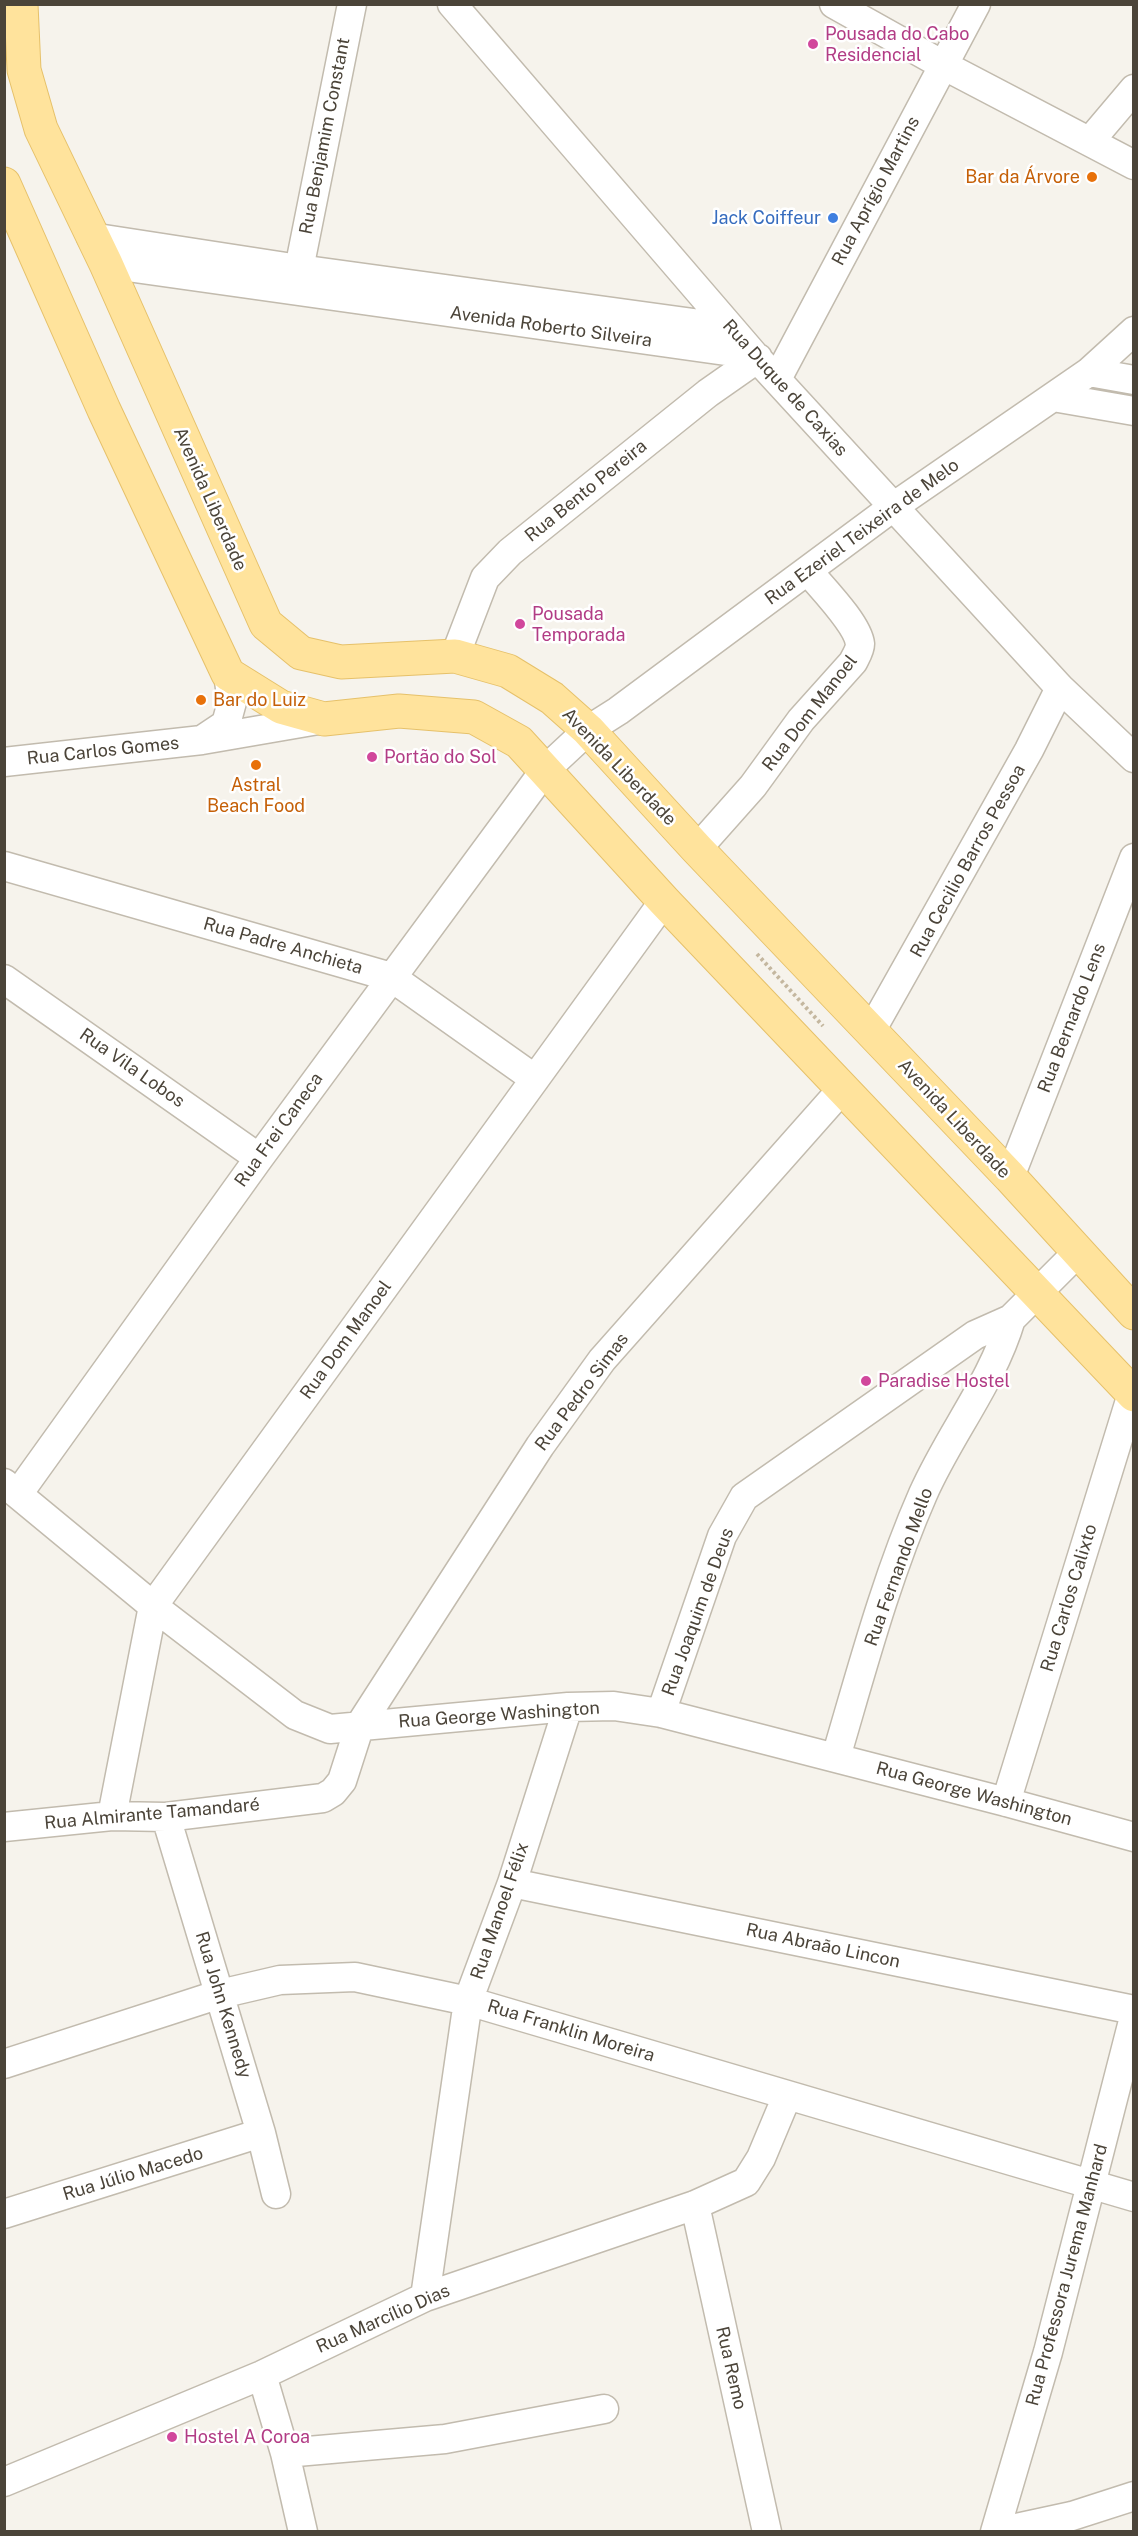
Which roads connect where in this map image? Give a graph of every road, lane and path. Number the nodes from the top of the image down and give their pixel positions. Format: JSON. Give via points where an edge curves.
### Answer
{"nodes":[{"id":1,"x":21,"y":4,"type":"edge"},
{"id":2,"x":352,"y":4,"type":"edge"},
{"id":3,"x":452,"y":4,"type":"edge"},
{"id":4,"x":834,"y":4,"type":"edge"},
{"id":5,"x":976,"y":4,"type":"edge"},
{"id":6,"x":943,"y":65,"type":"junction"},
{"id":7,"x":1134,"y":89,"type":"edge"},
{"id":8,"x":1090,"y":141,"type":"junction"},
{"id":9,"x":1134,"y":165,"type":"edge"},
{"id":10,"x":4,"y":184,"type":"edge"},
{"id":11,"x":98,"y":251,"type":"junction"},
{"id":12,"x":299,"y":268,"type":"junction"},
{"id":13,"x":693,"y":285,"type":"junction"},
{"id":14,"x":349,"y":288,"type":"junction"},
{"id":15,"x":708,"y":331,"type":"junction"},
{"id":16,"x":1134,"y":331,"type":"edge"},
{"id":17,"x":756,"y":357,"type":"junction"},
{"id":18,"x":1089,"y":372,"type":"junction"},
{"id":19,"x":777,"y":379,"type":"junction"},
{"id":20,"x":1134,"y":380,"type":"edge"},
{"id":21,"x":1053,"y":397,"type":"junction"},
{"id":22,"x":1134,"y":411,"type":"edge"},
{"id":23,"x":893,"y":507,"type":"junction"},
{"id":24,"x":808,"y":571,"type":"junction"},
{"id":25,"x":455,"y":656,"type":"junction"},
{"id":26,"x":228,"y":674,"type":"junction"},
{"id":27,"x":1060,"y":688,"type":"junction"},
{"id":28,"x":324,"y":719,"type":"junction"},
{"id":29,"x":588,"y":730,"type":"junction"},
{"id":30,"x":202,"y":740,"type":"junction"},
{"id":31,"x":1134,"y":758,"type":"edge"},
{"id":32,"x":4,"y":762,"type":"edge"},
{"id":33,"x":544,"y":770,"type":"junction"},
{"id":34,"x":697,"y":849,"type":"junction"},
{"id":35,"x":1134,"y":858,"type":"edge"},
{"id":36,"x":4,"y":866,"type":"edge"},
{"id":37,"x":664,"y":901,"type":"junction"},
{"id":38,"x":391,"y":977,"type":"junction"},
{"id":39,"x":4,"y":979,"type":"edge"},
{"id":40,"x":871,"y":1031,"type":"junction"},
{"id":41,"x":535,"y":1080,"type":"junction"},
{"id":42,"x":843,"y":1088,"type":"junction"},
{"id":43,"x":259,"y":1158,"type":"junction"},
{"id":44,"x":1010,"y":1177,"type":"junction"},
{"id":45,"x":1077,"y":1253,"type":"junction"},
{"id":46,"x":1038,"y":1294,"type":"junction"},
{"id":47,"x":1134,"y":1313,"type":"edge"},
{"id":48,"x":1011,"y":1318,"type":"junction"},
{"id":49,"x":949,"y":1353,"type":"junction"},
{"id":50,"x":983,"y":1386,"type":"junction"},
{"id":51,"x":1133,"y":1395,"type":"edge"},
{"id":52,"x":11,"y":1488,"type":"edge"},
{"id":53,"x":153,"y":1606,"type":"junction"},
{"id":54,"x":568,"y":1707,"type":"junction"},
{"id":55,"x":662,"y":1713,"type":"junction"},
{"id":56,"x":360,"y":1725,"type":"junction"},
{"id":57,"x":836,"y":1757,"type":"junction"},
{"id":58,"x":1006,"y":1802,"type":"junction"},
{"id":59,"x":112,"y":1816,"type":"junction"},
{"id":60,"x":166,"y":1817,"type":"junction"},
{"id":61,"x":4,"y":1827,"type":"edge"},
{"id":62,"x":1134,"y":1837,"type":"edge"},
{"id":63,"x":512,"y":1883,"type":"junction"},
{"id":64,"x":220,"y":1994,"type":"junction"},
{"id":65,"x":468,"y":2001,"type":"junction"},
{"id":66,"x":1134,"y":2010,"type":"edge"},
{"id":67,"x":1134,"y":2018,"type":"edge"},
{"id":68,"x":4,"y":2064,"type":"edge"},
{"id":69,"x":787,"y":2096,"type":"junction"},
{"id":70,"x":261,"y":2133,"type":"junction"},
{"id":71,"x":1092,"y":2186,"type":"junction"},
{"id":72,"x":276,"y":2194,"type":"dead end"},
{"id":73,"x":1134,"y":2197,"type":"edge"},
{"id":74,"x":695,"y":2205,"type":"junction"},
{"id":75,"x":4,"y":2214,"type":"edge"},
{"id":76,"x":425,"y":2297,"type":"junction"},
{"id":77,"x":262,"y":2374,"type":"junction"},
{"id":78,"x":604,"y":2409,"type":"dead end"},
{"id":79,"x":285,"y":2453,"type":"junction"},
{"id":80,"x":4,"y":2482,"type":"edge"},
{"id":81,"x":1134,"y":2496,"type":"edge"},
{"id":82,"x":303,"y":2532,"type":"edge"},
{"id":83,"x":767,"y":2532,"type":"edge"},
{"id":84,"x":996,"y":2532,"type":"edge"}],
"edges":[{"from":1,"to":11,"type":"main road","name":"Avenida Liberdade","via":[[24,70],[41,129]]},
{"from":2,"to":12,"type":"street","name":"Rua Benjamim Constant"},
{"from":3,"to":13,"type":"street","name":"Rua Duque de Caxias"},
{"from":4,"to":6,"type":"street"},
{"from":5,"to":6,"type":"street","name":"Rua Aprígio Martins"},
{"from":6,"to":8,"type":"street"},
{"from":6,"to":19,"type":"street","name":"Rua Aprígio Martins"},
{"from":7,"to":8,"type":"street"},
{"from":8,"to":9,"type":"street"},
{"from":10,"to":26,"type":"main road","via":[[104,410]]},
{"from":11,"to":12,"type":"street","name":"Avenida Roberto Silveira"},
{"from":11,"to":14,"type":"street","name":"Avenida Roberto Silveira"},
{"from":11,"to":25,"type":"main road","name":"Avenida Liberdade","via":[[266,624],[300,653],[341,662]]},
{"from":12,"to":14,"type":"street","name":"Avenida Roberto Silveira"},
{"from":13,"to":15,"type":"street","name":"Rua Duque de Caxias"},
{"from":13,"to":15,"type":"street"},
{"from":14,"to":15,"type":"street","name":"Avenida Roberto Silveira"},
{"from":15,"to":17,"type":"street","name":"Avenida Roberto Silveira"},
{"from":16,"to":18,"type":"street","name":"Rua Ezeriel Teixeira de Melo"},
{"from":17,"to":19,"type":"street","name":"Rua Duque de Caxias"},
{"from":17,"to":25,"type":"street","name":"Rua Bento Pereira","via":[[510,552],[485,578]]},
{"from":18,"to":20,"type":"street"},
{"from":18,"to":21,"type":"street","name":"Rua Ezeriel Teixeira de Melo"},
{"from":19,"to":23,"type":"street","name":"Rua Duque de Caxias"},
{"from":21,"to":22,"type":"street"},
{"from":21,"to":23,"type":"street","name":"Rua Ezeriel Teixeira de Melo"},
{"from":23,"to":24,"type":"street","name":"Rua Ezeriel Teixeira de Melo"},
{"from":23,"to":27,"type":"street","name":"Rua Duque de Caxias"},
{"from":24,"to":29,"type":"street","name":"Rua Ezeriel Teixeira de Melo"},
{"from":24,"to":34,"type":"street","name":"Rua Dom Manoel","via":[[842,609],[860,642],[859,651],[854,662],[801,720],[753,786]]},
{"from":25,"to":29,"type":"main road","name":"Avenida Liberdade","via":[[508,671],[552,698]]},
{"from":26,"to":28,"type":"main road","via":[[281,707]]},
{"from":26,"to":30,"type":"street","via":[[232,702],[226,724]]},
{"from":27,"to":31,"type":"street","name":"Rua Duque de Caxias"},
{"from":27,"to":40,"type":"street","name":"Rua Cecilio Barros Pessoa"},
{"from":28,"to":30,"type":"street","name":"Rua Carlos Gomes"},
{"from":28,"to":33,"type":"main road","via":[[399,711],[474,717],[519,742]]},
{"from":29,"to":33,"type":"street","name":"Rua Ezeriel Teixeira de Melo"},
{"from":29,"to":34,"type":"main road","name":"Avenida Liberdade"},
{"from":30,"to":32,"type":"street","name":"Rua Carlos Gomes"},
{"from":33,"to":37,"type":"main road"},
{"from":33,"to":38,"type":"street","name":"Rua Frei Caneca"},
{"from":34,"to":40,"type":"main road","name":"Avenida Liberdade"},
{"from":35,"to":44,"type":"street","name":"Rua Bernardo Lens"},
{"from":36,"to":38,"type":"street","name":"Rua Padre Anchieta"},
{"from":37,"to":41,"type":"street","name":"Rua Dom Manoel"},
{"from":37,"to":42,"type":"main road"},
{"from":38,"to":41,"type":"street","name":"Rua Padre Anchieta"},
{"from":38,"to":43,"type":"street","name":"Rua Frei Caneca"},
{"from":39,"to":43,"type":"street","name":"Rua Vila Lobos"},
{"from":40,"to":44,"type":"main road","name":"Avenida Liberdade"},
{"from":41,"to":53,"type":"street","name":"Rua Dom Manoel"},
{"from":42,"to":46,"type":"main road"},
{"from":42,"to":56,"type":"street","name":"Rua Pedro Simas","via":[[602,1360],[540,1446]]},
{"from":43,"to":52,"type":"street","name":"Rua Frei Caneca"},
{"from":44,"to":45,"type":"main road","name":"Avenida Liberdade"},
{"from":45,"to":46,"type":"street","name":"Rua Joaquim de Deus"},
{"from":45,"to":47,"type":"main road","name":"Avenida Liberdade"},
{"from":46,"to":48,"type":"street","name":"Rua Joaquim de Deus"},
{"from":46,"to":51,"type":"main road"},
{"from":48,"to":49,"type":"street","name":"Rua Joaquim de Deus"},
{"from":48,"to":50,"type":"street","name":"Rua Fernando Mello"},
{"from":49,"to":50,"type":"street"},
{"from":49,"to":55,"type":"street","name":"Rua Joaquim de Deus","via":[[744,1497],[722,1536]]},
{"from":50,"to":57,"type":"street","name":"Rua Fernando Mello","via":[[924,1492],[884,1595]]},
{"from":51,"to":58,"type":"street","name":"Rua Carlos Calixto"},
{"from":52,"to":53,"type":"street","name":"Rua George Washington"},
{"from":53,"to":56,"type":"street","name":"Rua George Washington","via":[[295,1715],[330,1729]]},
{"from":53,"to":59,"type":"street","name":"Rua Dom Manoel"},
{"from":54,"to":55,"type":"street","name":"Rua George Washington","via":[[614,1706]]},
{"from":54,"to":56,"type":"street","name":"Rua George Washington"},
{"from":54,"to":63,"type":"street","name":"Rua Manoel Félix"},
{"from":55,"to":57,"type":"street","name":"Rua George Washington"},
{"from":56,"to":60,"type":"street","name":"Rua Almirante Tamandaré","via":[[342,1781],[323,1798]]},
{"from":57,"to":58,"type":"street","name":"Rua George Washington"},
{"from":58,"to":62,"type":"street","name":"Rua George Washington"},
{"from":59,"to":60,"type":"street","name":"Rua Almirante Tamandaré"},
{"from":59,"to":61,"type":"street","name":"Rua Almirante Tamandaré"},
{"from":60,"to":64,"type":"street","name":"Rua John Kennedy"},
{"from":63,"to":65,"type":"street","name":"Rua Manoel Félix"},
{"from":63,"to":66,"type":"street","name":"Rua Abraão Lincon"},
{"from":64,"to":65,"type":"street","name":"Rua Franklin Moreira","via":[[280,1980],[354,1977]]},
{"from":64,"to":68,"type":"street","name":"Rua Franklin Moreira"},
{"from":64,"to":70,"type":"street","name":"Rua John Kennedy"},
{"from":65,"to":69,"type":"street","name":"Rua Franklin Moreira"},
{"from":65,"to":76,"type":"street","name":"Rua Manoel Félix"},
{"from":67,"to":71,"type":"street","name":"Rua Professora Jurema Manhard"},
{"from":69,"to":71,"type":"street","name":"Rua Franklin Moreira"},
{"from":69,"to":74,"type":"street","name":"Rua Marcílio Dias","via":[[761,2158],[746,2182]]},
{"from":70,"to":72,"type":"street","name":"Rua John Kennedy"},
{"from":70,"to":75,"type":"street","name":"Rua Júlio Macedo"},
{"from":71,"to":73,"type":"street","name":"Rua Franklin Moreira"},
{"from":71,"to":84,"type":"street","name":"Rua Professora Jurema Manhard"},
{"from":74,"to":76,"type":"street","name":"Rua Marcílio Dias"},
{"from":74,"to":83,"type":"street","name":"Rua Remo"},
{"from":76,"to":77,"type":"street","name":"Rua Marcílio Dias"},
{"from":77,"to":79,"type":"street"},
{"from":77,"to":80,"type":"street","name":"Rua Marcílio Dias"},
{"from":78,"to":79,"type":"street","via":[[445,2439]]},
{"from":79,"to":82,"type":"street"},
{"from":81,"to":84,"type":"street","via":[[1072,2516]]}]}
